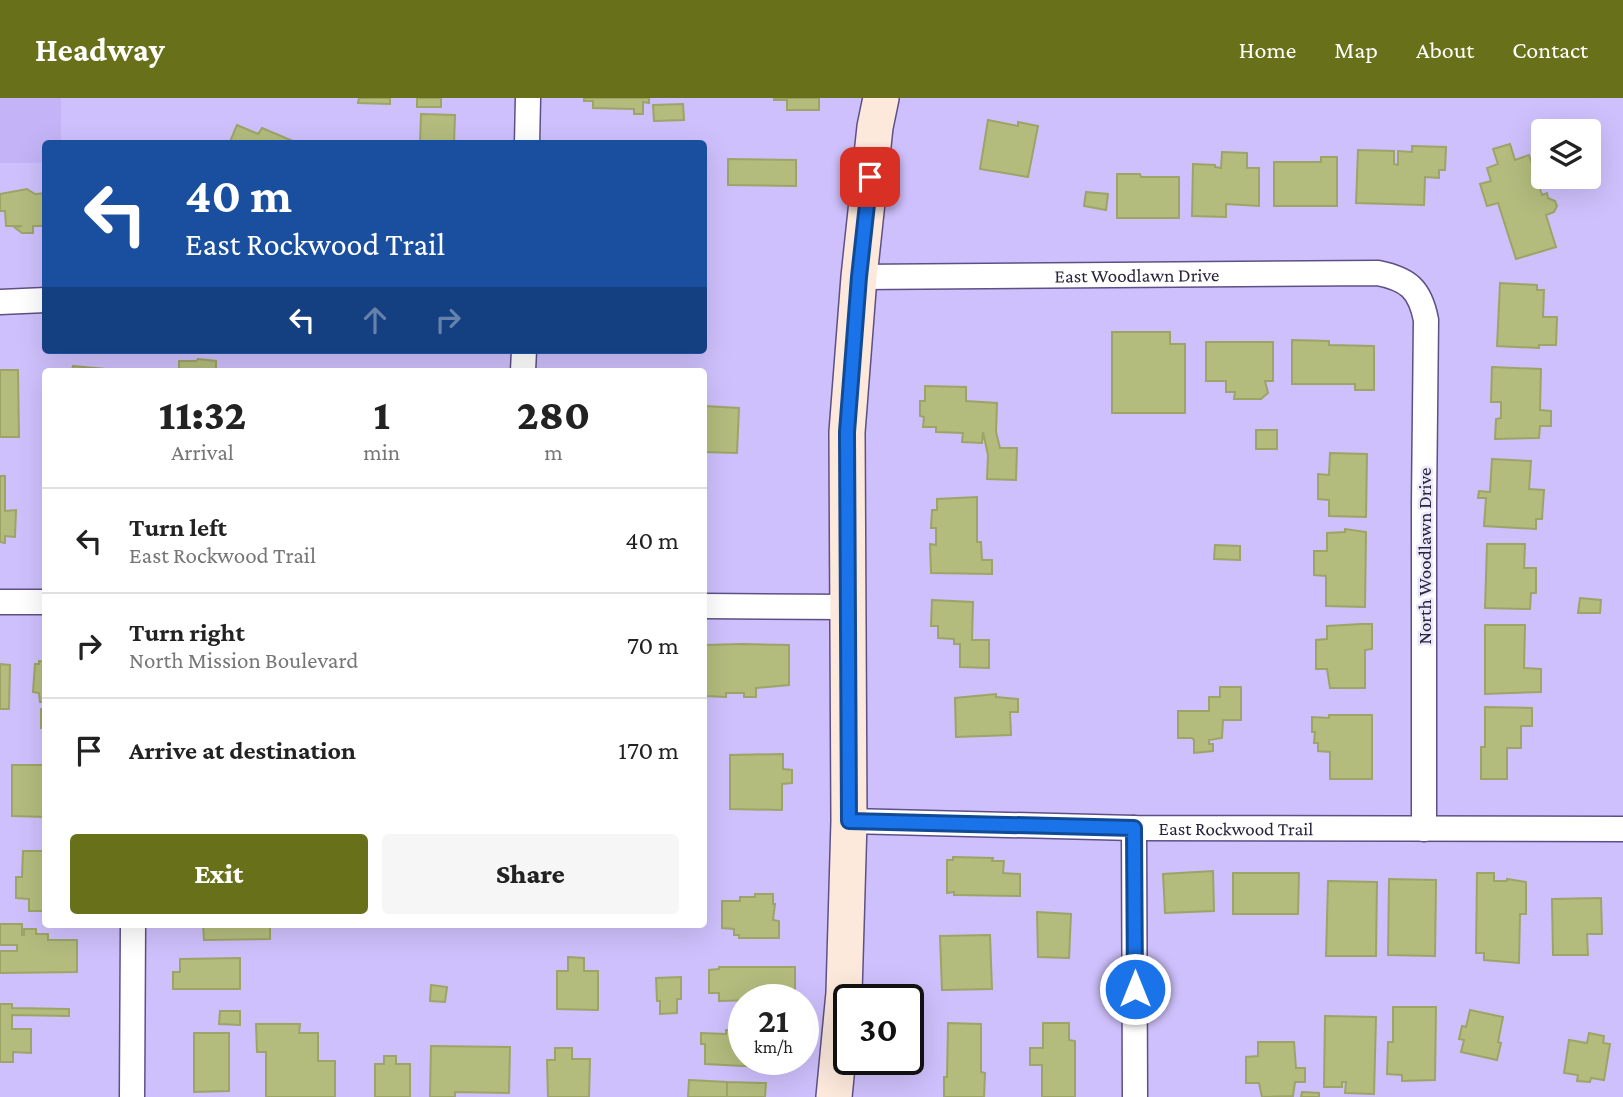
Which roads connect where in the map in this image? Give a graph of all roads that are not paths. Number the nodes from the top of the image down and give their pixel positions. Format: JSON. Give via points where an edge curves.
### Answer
{"nodes":[{"id":1,"x":527,"y":98,"type":"edge"},
{"id":2,"x":881,"y":98,"type":"edge"},
{"id":3,"x":527,"y":140,"type":"edge"},
{"id":4,"x":859,"y":277,"type":"junction"},
{"id":5,"x":1412,"y":287,"type":"joint"},
{"id":6,"x":42,"y":300,"type":"edge"},
{"id":7,"x":0,"y":302,"type":"edge"},
{"id":8,"x":0,"y":602,"type":"edge"},
{"id":9,"x":42,"y":602,"type":"edge"},
{"id":10,"x":707,"y":606,"type":"edge"},
{"id":11,"x":848,"y":607,"type":"junction"},
{"id":12,"x":849,"y":821,"type":"junction"},
{"id":13,"x":1134,"y":828,"type":"junction"},
{"id":14,"x":1424,"y":829,"type":"junction"},
{"id":15,"x":1623,"y":829,"type":"edge"},
{"id":16,"x":133,"y":928,"type":"edge"},
{"id":17,"x":132,"y":1097,"type":"edge"},
{"id":18,"x":834,"y":1097,"type":"edge"},
{"id":19,"x":1135,"y":1097,"type":"edge"}],
"edges":[{"from":1,"to":3,"type":"street"},
{"from":2,"to":4,"type":"main road"},
{"from":4,"to":5,"type":"street","name":"East Woodlawn Drive","via":[[1378,272],[1397,276]]},
{"from":4,"to":11,"type":"main road","via":[[847,432]]},
{"from":5,"to":14,"type":"street","name":"North Woodlawn Drive","via":[[1423,303],[1426,320]]},
{"from":6,"to":7,"type":"street"},
{"from":8,"to":9,"type":"street"},
{"from":10,"to":11,"type":"street"},
{"from":11,"to":12,"type":"main road"},
{"from":12,"to":13,"type":"street","name":"East Rockwood Trail"},
{"from":12,"to":18,"type":"main road","via":[[844,993]]},
{"from":13,"to":14,"type":"street","name":"East Rockwood Trail"},
{"from":13,"to":19,"type":"street"},
{"from":14,"to":15,"type":"street","name":"East Rockwood Trail"},
{"from":16,"to":17,"type":"street"}]}
